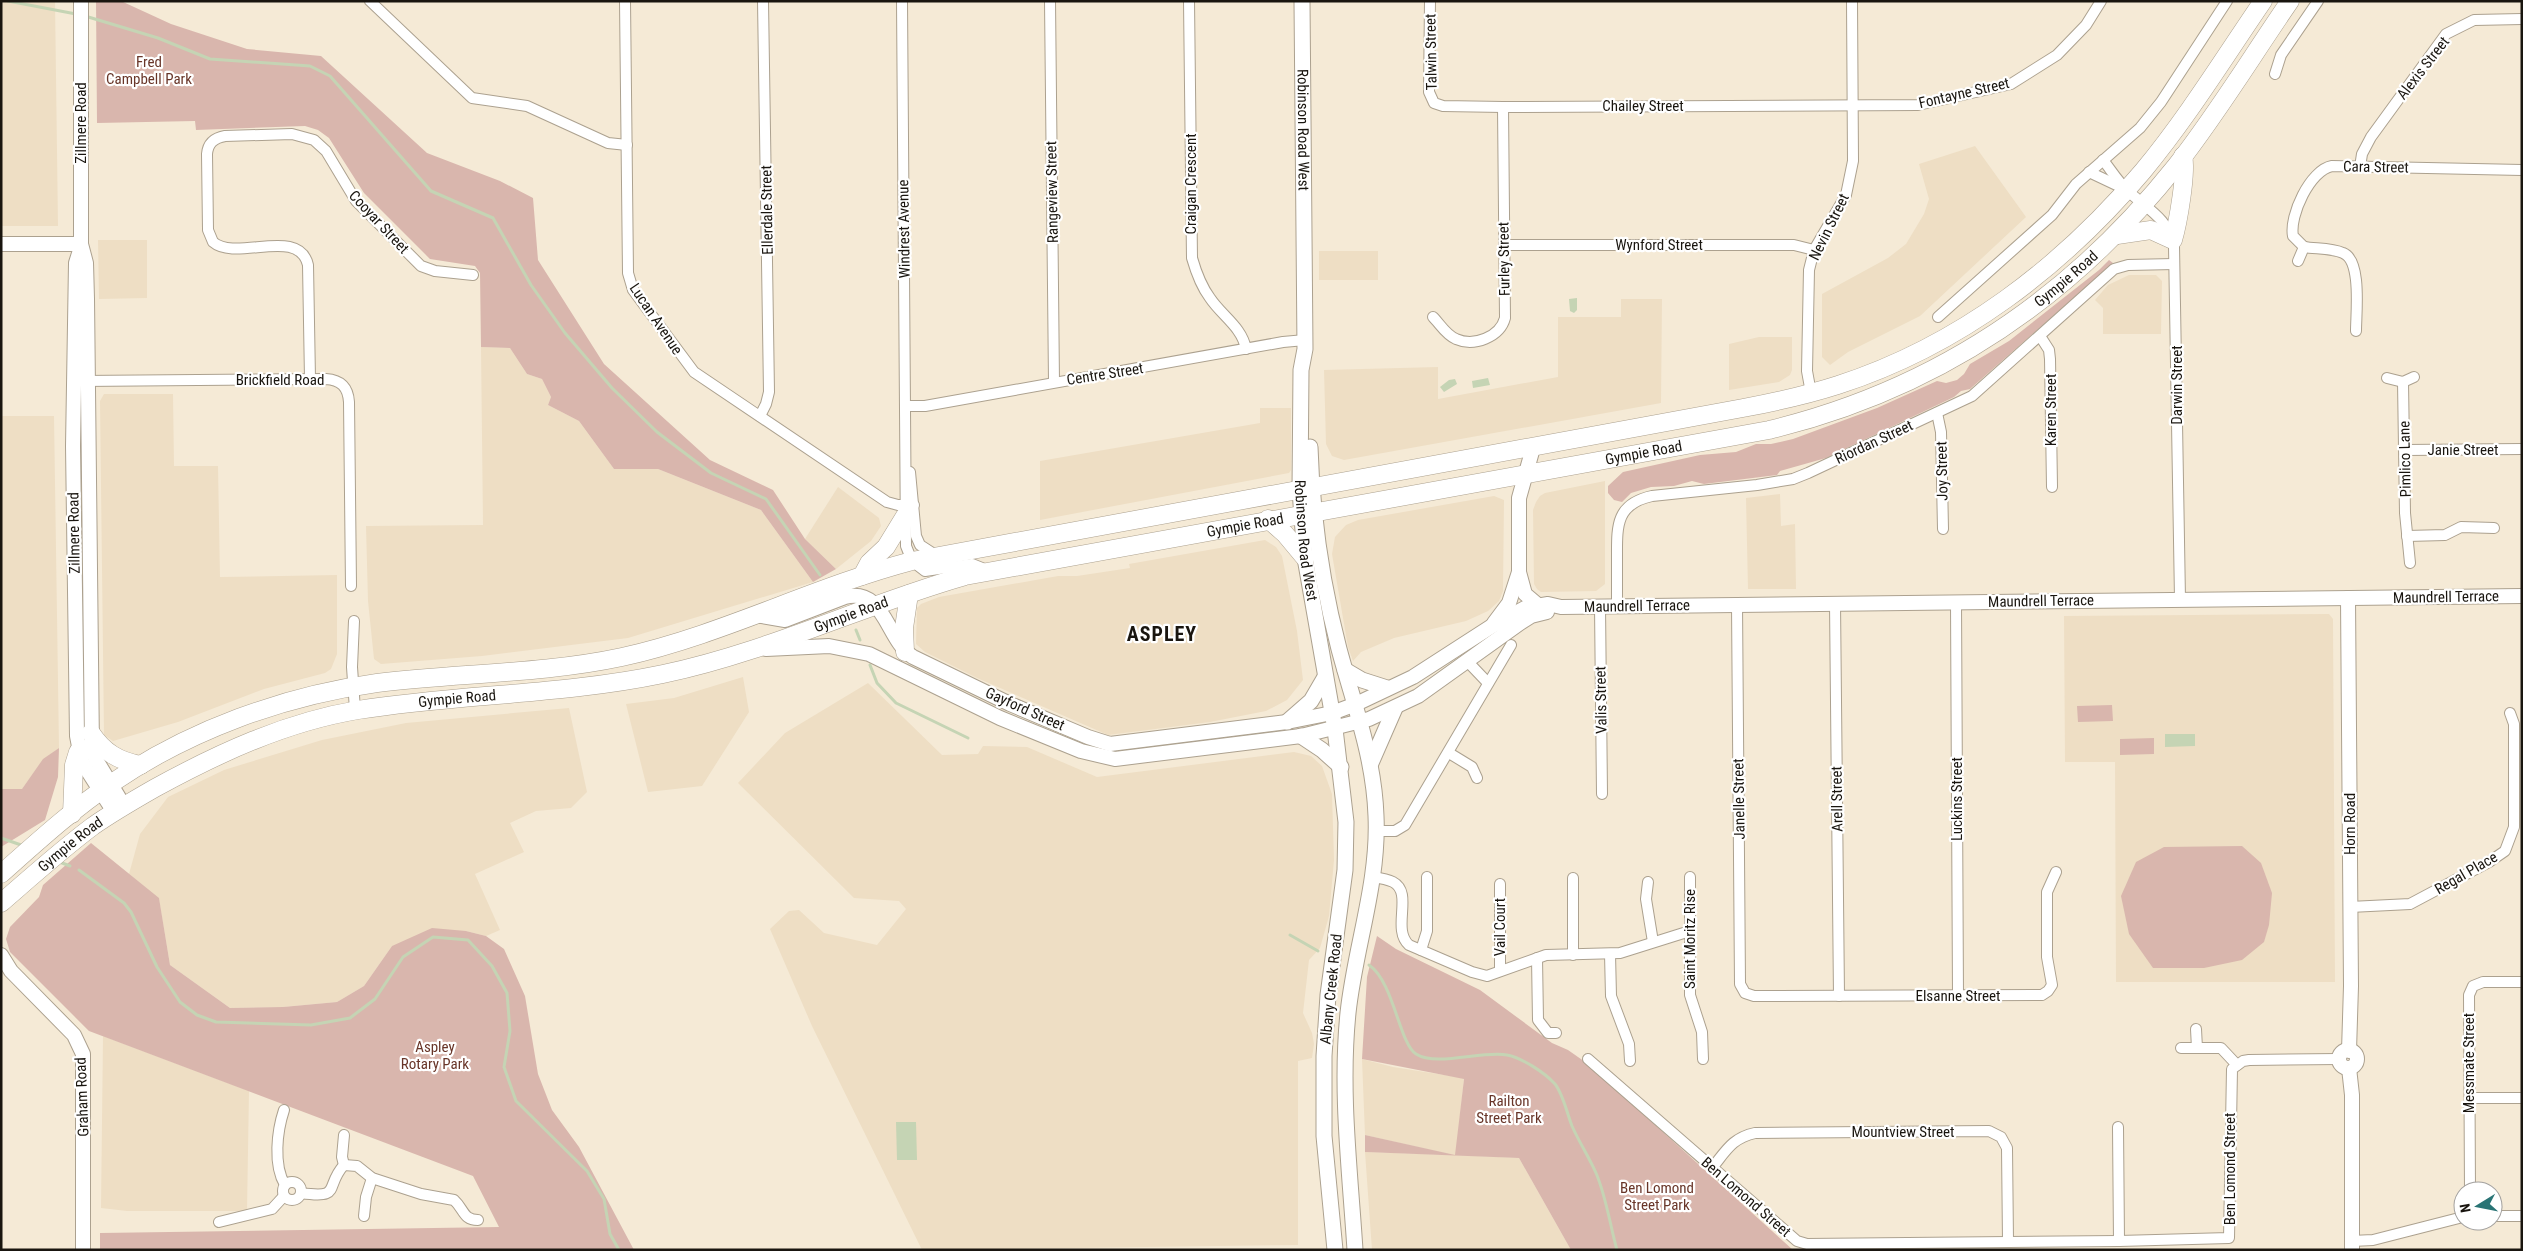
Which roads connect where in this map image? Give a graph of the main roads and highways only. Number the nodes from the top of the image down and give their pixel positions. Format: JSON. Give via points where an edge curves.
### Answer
{"nodes":[{"id":1,"x":80,"y":1,"type":"edge"},
{"id":2,"x":1302,"y":1,"type":"edge"},
{"id":3,"x":2263,"y":1,"type":"edge"},
{"id":4,"x":2290,"y":1,"type":"edge"},
{"id":5,"x":2183,"y":156,"type":"junction"},
{"id":6,"x":2117,"y":234,"type":"junction"},
{"id":7,"x":1,"y":244,"type":"edge"},
{"id":8,"x":81,"y":244,"type":"junction"},
{"id":9,"x":1743,"y":408,"type":"junction"},
{"id":10,"x":1748,"y":434,"type":"junction"},
{"id":11,"x":1533,"y":448,"type":"junction"},
{"id":12,"x":1525,"y":473,"type":"junction"},
{"id":13,"x":1306,"y":489,"type":"junction"},
{"id":14,"x":908,"y":509,"type":"road end"},
{"id":15,"x":1308,"y":512,"type":"junction"},
{"id":16,"x":1268,"y":520,"type":"junction"},
{"id":17,"x":1304,"y":558,"type":"junction"},
{"id":18,"x":1519,"y":572,"type":"junction"},
{"id":19,"x":862,"y":576,"type":"junction"},
{"id":20,"x":909,"y":594,"type":"junction"},
{"id":21,"x":2522,"y":596,"type":"edge"},
{"id":22,"x":2348,"y":598,"type":"junction"},
{"id":23,"x":1538,"y":604,"type":"junction"},
{"id":24,"x":877,"y":605,"type":"junction"},
{"id":25,"x":1561,"y":607,"type":"junction"},
{"id":26,"x":756,"y":615,"type":"junction"},
{"id":27,"x":1492,"y":626,"type":"junction"},
{"id":28,"x":753,"y":650,"type":"junction"},
{"id":29,"x":905,"y":652,"type":"junction"},
{"id":30,"x":1345,"y":670,"type":"junction"},
{"id":31,"x":1325,"y":677,"type":"junction"},
{"id":32,"x":1387,"y":688,"type":"junction"},
{"id":33,"x":1356,"y":704,"type":"junction"},
{"id":34,"x":1394,"y":708,"type":"junction"},
{"id":35,"x":1332,"y":713,"type":"junction"},
{"id":36,"x":1361,"y":721,"type":"junction"},
{"id":37,"x":1287,"y":722,"type":"junction"},
{"id":38,"x":1335,"y":729,"type":"junction"},
{"id":39,"x":92,"y":733,"type":"junction"},
{"id":40,"x":1301,"y":736,"type":"junction"},
{"id":41,"x":78,"y":752,"type":"junction"},
{"id":42,"x":1371,"y":763,"type":"junction"},
{"id":43,"x":141,"y":764,"type":"junction"},
{"id":44,"x":1341,"y":767,"type":"junction"},
{"id":45,"x":105,"y":788,"type":"junction"},
{"id":46,"x":119,"y":809,"type":"junction"},
{"id":47,"x":72,"y":814,"type":"junction"},
{"id":48,"x":7,"y":868,"type":"edge"},
{"id":49,"x":2,"y":905,"type":"edge"},
{"id":50,"x":1,"y":955,"type":"edge"},
{"id":51,"x":6,"y":969,"type":"edge"},
{"id":52,"x":2352,"y":1245,"type":"edge"},
{"id":53,"x":83,"y":1250,"type":"edge"},
{"id":54,"x":1335,"y":1250,"type":"edge"},
{"id":55,"x":1355,"y":1250,"type":"edge"}],
"edges":[{"from":1,"to":8,"type":"main road","name":"Zillmere Road"},
{"from":2,"to":13,"type":"main road","name":"Robinson Road West","via":[[1305,345],[1310,363]]},
{"from":3,"to":9,"type":"highway","name":"Gympie Road","via":[[2166,140],[2126,190],[2056,261],[1974,321],[1923,350],[1868,374],[1811,393]]},
{"from":4,"to":5,"type":"highway","name":"Gympie Road"},
{"from":5,"to":6,"type":"highway","name":"Gympie Road"},
{"from":5,"to":6,"type":"highway","via":[[2186,166],[2173,240],[2151,230]]},
{"from":6,"to":10,"type":"highway","name":"Gympie Road","via":[[2081,269],[2031,309],[1940,366],[1884,393],[1820,416]]},
{"from":7,"to":8,"type":"main road"},
{"from":8,"to":39,"type":"main road","name":"Zillmere Road","via":[[86,263]]},
{"from":8,"to":41,"type":"main road","name":"Zillmere Road","via":[[76,263],[73,381]]},
{"from":9,"to":10,"type":"highway"},
{"from":9,"to":11,"type":"highway","name":"Gympie Road"},
{"from":10,"to":12,"type":"highway","name":"Gympie Road"},
{"from":11,"to":12,"type":"main road"},
{"from":11,"to":13,"type":"highway","name":"Gympie Road"},
{"from":12,"to":15,"type":"highway","name":"Gympie Road"},
{"from":12,"to":18,"type":"main road","via":[[1519,498]]},
{"from":13,"to":15,"type":"main road","name":"Robinson Road West"},
{"from":13,"to":19,"type":"highway","name":"Gympie Road","via":[[937,556]]},
{"from":14,"to":19,"type":"highway","via":[[886,547],[869,563]]},
{"from":15,"to":16,"type":"highway","name":"Gympie Road"},
{"from":15,"to":17,"type":"main road","name":"Robinson Road West"},
{"from":15,"to":30,"type":"main road","name":"Robinson Road West"},
{"from":16,"to":17,"type":"highway","via":[[1286,534]]},
{"from":16,"to":20,"type":"highway","name":"Gympie Road","via":[[989,571]]},
{"from":17,"to":31,"type":"main road","name":"Robinson Road West"},
{"from":18,"to":23,"type":"main road","via":[[1526,594]]},
{"from":18,"to":27,"type":"main road","via":[[1509,603]]},
{"from":19,"to":26,"type":"highway","name":"Gympie Road"},
{"from":20,"to":24,"type":"highway","name":"Gympie Road"},
{"from":20,"to":29,"type":"highway","via":[[904,622]]},
{"from":21,"to":22,"type":"main road","name":"Maundrell Terrace"},
{"from":22,"to":25,"type":"main road","name":"Maundrell Terrace"},
{"from":22,"to":52,"type":"main road","name":"Horn Road","via":[[2350,907],[2346,1059],[2352,1095]]},
{"from":23,"to":25,"type":"main road","name":"Maundrell Terrace","via":[[1552,603]]},
{"from":23,"to":27,"type":"main road","name":"Maundrell Terrace"},
{"from":24,"to":26,"type":"main road","via":[[854,596],[785,620]]},
{"from":24,"to":28,"type":"highway","name":"Gympie Road"},
{"from":24,"to":29,"type":"main road","name":"Gayford Street","via":[[894,639]]},
{"from":25,"to":34,"type":"main road","name":"Maundrell Terrace","via":[[1524,620],[1418,696]]},
{"from":26,"to":43,"type":"highway","name":"Gympie Road","via":[[667,646],[602,661],[355,687],[288,702],[236,718]]},
{"from":27,"to":32,"type":"main road","name":"Maundrell Terrace","via":[[1413,677]]},
{"from":28,"to":40,"type":"main road","name":"Gayford Street","via":[[824,646],[869,654],[1000,718],[1104,758],[1127,758]]},
{"from":28,"to":46,"type":"highway","name":"Gympie Road","via":[[621,682],[355,710],[244,743]]},
{"from":29,"to":37,"type":"main road","name":"Gayford Street","via":[[1010,704],[1102,742],[1119,743]]},
{"from":30,"to":32,"type":"main road"},
{"from":30,"to":33,"type":"main road","name":"Robinson Road West"},
{"from":31,"to":35,"type":"main road","name":"Robinson Road West"},
{"from":31,"to":37,"type":"main road","via":[[1310,702]]},
{"from":32,"to":33,"type":"main road","name":"Maundrell Terrace"},
{"from":33,"to":35,"type":"main road","name":"Maundrell Terrace"},
{"from":33,"to":36,"type":"main road","name":"Robinson Road West"},
{"from":34,"to":36,"type":"main road","name":"Maundrell Terrace"},
{"from":34,"to":42,"type":"main road"},
{"from":35,"to":37,"type":"main road","name":"Gayford Street"},
{"from":35,"to":38,"type":"main road","name":"Robinson Road West"},
{"from":36,"to":38,"type":"main road","name":"Maundrell Terrace"},
{"from":36,"to":42,"type":"main road","name":"Albany Creek Road"},
{"from":38,"to":40,"type":"main road","name":"Gayford Street"},
{"from":38,"to":44,"type":"main road","name":"Albany Creek Road"},
{"from":39,"to":43,"type":"highway","via":[[110,754],[124,762]]},
{"from":39,"to":45,"type":"main road","name":"Zillmere Road","via":[[95,758]]},
{"from":40,"to":44,"type":"main road"},
{"from":41,"to":45,"type":"main road","name":"Zillmere Road","via":[[88,774]]},
{"from":41,"to":47,"type":"highway","via":[[74,765]]},
{"from":42,"to":55,"type":"main road","name":"Albany Creek Road","via":[[1377,832],[1373,877],[1351,987],[1345,1046]]},
{"from":43,"to":45,"type":"highway","name":"Gympie Road"},
{"from":44,"to":54,"type":"main road","name":"Albany Creek Road","via":[[1346,860],[1328,995],[1324,1056],[1324,1136]]},
{"from":45,"to":46,"type":"main road","name":"Zillmere Road"},
{"from":45,"to":47,"type":"highway","name":"Gympie Road"},
{"from":46,"to":49,"type":"highway","name":"Gympie Road","via":[[77,839]]},
{"from":47,"to":48,"type":"highway","name":"Gympie Road"},
{"from":50,"to":51,"type":"main road","name":"Graham Road"},
{"from":51,"to":53,"type":"main road","name":"Graham Road","via":[[74,1035],[82,1054]]}]}
